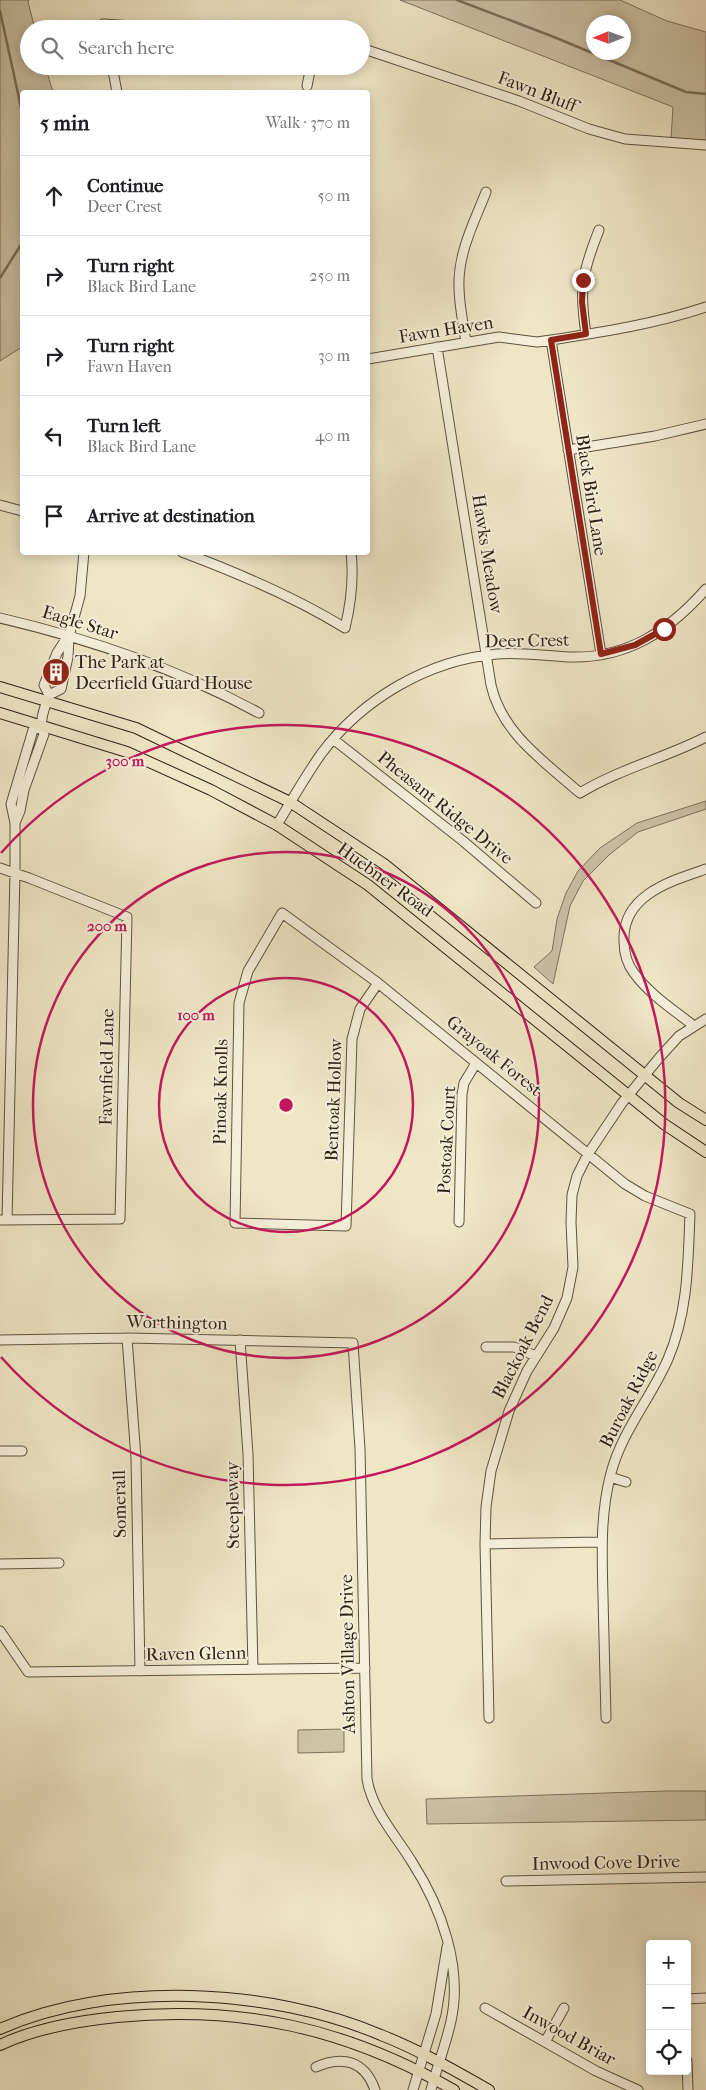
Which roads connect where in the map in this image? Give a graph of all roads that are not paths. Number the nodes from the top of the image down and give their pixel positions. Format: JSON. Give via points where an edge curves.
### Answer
{"nodes":[{"id":1,"x":370,"y":51,"type":"edge"},
{"id":2,"x":114,"y":75,"type":"edge"},
{"id":3,"x":309,"y":75,"type":"edge"},
{"id":4,"x":307,"y":86,"type":"dead end"},
{"id":5,"x":117,"y":90,"type":"edge"},
{"id":6,"x":706,"y":145,"type":"edge"},
{"id":7,"x":486,"y":192,"type":"dead end"},
{"id":8,"x":599,"y":230,"type":"dead end"},
{"id":9,"x":706,"y":307,"type":"edge"},
{"id":10,"x":586,"y":334,"type":"junction"},
{"id":11,"x":551,"y":340,"type":"junction"},
{"id":12,"x":466,"y":342,"type":"junction"},
{"id":13,"x":437,"y":347,"type":"junction"},
{"id":14,"x":370,"y":359,"type":"edge"},
{"id":15,"x":706,"y":424,"type":"edge"},
{"id":16,"x":568,"y":450,"type":"junction"},
{"id":17,"x":0,"y":505,"type":"edge"},
{"id":18,"x":20,"y":510,"type":"edge"},
{"id":19,"x":84,"y":555,"type":"edge"},
{"id":20,"x":190,"y":555,"type":"edge"},
{"id":21,"x":351,"y":555,"type":"edge"},
{"id":22,"x":706,"y":589,"type":"edge"},
{"id":23,"x":0,"y":618,"type":"edge"},
{"id":24,"x":69,"y":636,"type":"junction"},
{"id":25,"x":601,"y":654,"type":"junction"},
{"id":26,"x":487,"y":656,"type":"junction"},
{"id":27,"x":0,"y":687,"type":"edge"},
{"id":28,"x":48,"y":697,"type":"junction"},
{"id":29,"x":0,"y":713,"type":"edge"},
{"id":30,"x":259,"y":713,"type":"dead end"},
{"id":31,"x":41,"y":726,"type":"junction"},
{"id":32,"x":706,"y":737,"type":"edge"},
{"id":33,"x":333,"y":739,"type":"junction"},
{"id":34,"x":290,"y":802,"type":"junction"},
{"id":35,"x":277,"y":825,"type":"junction"},
{"id":36,"x":0,"y":868,"type":"edge"},
{"id":37,"x":706,"y":869,"type":"edge"},
{"id":38,"x":15,"y":873,"type":"junction"},
{"id":39,"x":536,"y":903,"type":"dead end"},
{"id":40,"x":282,"y":913,"type":"joint"},
{"id":41,"x":378,"y":983,"type":"junction"},
{"id":42,"x":706,"y":1020,"type":"edge"},
{"id":43,"x":694,"y":1026,"type":"junction"},
{"id":44,"x":476,"y":1062,"type":"junction"},
{"id":45,"x":645,"y":1076,"type":"junction"},
{"id":46,"x":629,"y":1096,"type":"junction"},
{"id":47,"x":706,"y":1120,"type":"edge"},
{"id":48,"x":706,"y":1152,"type":"edge"},
{"id":49,"x":588,"y":1154,"type":"junction"},
{"id":50,"x":690,"y":1214,"type":"joint"},
{"id":51,"x":3,"y":1220,"type":"edge"},
{"id":52,"x":459,"y":1222,"type":"dead end"},
{"id":53,"x":346,"y":1226,"type":"joint"},
{"id":54,"x":127,"y":1338,"type":"junction"},
{"id":55,"x":0,"y":1340,"type":"edge"},
{"id":56,"x":240,"y":1340,"type":"junction"},
{"id":57,"x":353,"y":1343,"type":"joint"},
{"id":58,"x":486,"y":1347,"type":"dead end"},
{"id":59,"x":536,"y":1356,"type":"junction"},
{"id":60,"x":0,"y":1451,"type":"edge"},
{"id":61,"x":22,"y":1451,"type":"dead end"},
{"id":62,"x":610,"y":1477,"type":"junction"},
{"id":63,"x":626,"y":1482,"type":"dead end"},
{"id":64,"x":601,"y":1542,"type":"junction"},
{"id":65,"x":485,"y":1544,"type":"junction"},
{"id":66,"x":59,"y":1563,"type":"dead end"},
{"id":67,"x":0,"y":1564,"type":"edge"},
{"id":68,"x":0,"y":1631,"type":"edge"},
{"id":69,"x":365,"y":1668,"type":"junction"},
{"id":70,"x":253,"y":1669,"type":"junction"},
{"id":71,"x":140,"y":1671,"type":"junction"},
{"id":72,"x":489,"y":1718,"type":"dead end"},
{"id":73,"x":606,"y":1718,"type":"dead end"},
{"id":74,"x":706,"y":1877,"type":"edge"},
{"id":75,"x":506,"y":1882,"type":"dead end"},
{"id":76,"x":447,"y":1944,"type":"junction"},
{"id":77,"x":706,"y":1998,"type":"edge"},
{"id":78,"x":691,"y":1999,"type":"edge"},
{"id":79,"x":439,"y":2000,"type":"junction"},
{"id":80,"x":453,"y":2001,"type":"junction"},
{"id":81,"x":73,"y":2006,"type":"junction"},
{"id":82,"x":485,"y":2008,"type":"dead end"},
{"id":83,"x":564,"y":2008,"type":"dead end"},
{"id":84,"x":79,"y":2022,"type":"junction"},
{"id":85,"x":0,"y":2029,"type":"edge"},
{"id":86,"x":544,"y":2042,"type":"junction"},
{"id":87,"x":0,"y":2045,"type":"edge"},
{"id":88,"x":424,"y":2054,"type":"junction"},
{"id":89,"x":440,"y":2062,"type":"junction"},
{"id":90,"x":316,"y":2067,"type":"dead end"},
{"id":91,"x":419,"y":2070,"type":"junction"},
{"id":92,"x":687,"y":2075,"type":"edge"},
{"id":93,"x":434,"y":2078,"type":"junction"},
{"id":94,"x":375,"y":2090,"type":"edge"},
{"id":95,"x":413,"y":2090,"type":"edge"},
{"id":96,"x":431,"y":2090,"type":"edge"},
{"id":97,"x":454,"y":2090,"type":"edge"},
{"id":98,"x":489,"y":2090,"type":"edge"},
{"id":99,"x":638,"y":2090,"type":"edge"},
{"id":100,"x":688,"y":2090,"type":"edge"}],
"edges":[{"from":1,"to":6,"type":"street","name":"Fawn Bluff","via":[[518,101],[588,130],[625,139]]},
{"from":2,"to":5,"type":"street"},
{"from":3,"to":4,"type":"street"},
{"from":7,"to":12,"type":"street","via":[[460,267],[459,293]]},
{"from":8,"to":10,"type":"street","via":[[583,280]]},
{"from":9,"to":10,"type":"street","name":"Fawn Haven","via":[[645,324]]},
{"from":10,"to":11,"type":"street","name":"Fawn Haven"},
{"from":11,"to":12,"type":"street","name":"Fawn Haven","via":[[537,342],[499,337]]},
{"from":11,"to":16,"type":"street","name":"Black Bird Lane"},
{"from":12,"to":13,"type":"street","name":"Fawn Haven"},
{"from":13,"to":14,"type":"street","name":"Fawn Haven"},
{"from":13,"to":26,"type":"street","name":"Hawks Meadow"},
{"from":15,"to":16,"type":"street"},
{"from":16,"to":25,"type":"street","name":"Black Bird Lane"},
{"from":17,"to":18,"type":"street"},
{"from":19,"to":24,"type":"street","via":[[80,596]]},
{"from":20,"to":21,"type":"street","via":[[321,613],[345,628],[352,584]]},
{"from":22,"to":25,"type":"street","name":"Deer Crest","via":[[690,608],[664,629],[635,645]]},
{"from":23,"to":24,"type":"street","name":"Eagle Star"},
{"from":24,"to":28,"type":"street","via":[[57,653],[44,685]]},
{"from":24,"to":28,"type":"street","via":[[61,689]]},
{"from":24,"to":30,"type":"street","name":"Eagle Star","via":[[139,659],[223,694]]},
{"from":25,"to":26,"type":"street","name":"Deer Crest"},
{"from":26,"to":32,"type":"street","name":"Hawks Meadow","via":[[494,695],[506,723],[518,738],[580,793],[617,773]]},
{"from":26,"to":33,"type":"street","name":"Deer Crest","via":[[447,664],[400,684],[357,715]]},
{"from":27,"to":28,"type":"main road","name":"Huebner Road"},
{"from":28,"to":31,"type":"street"},
{"from":28,"to":34,"type":"main road","name":"Huebner Road","via":[[136,728]]},
{"from":29,"to":31,"type":"main road","name":"Huebner Road"},
{"from":31,"to":35,"type":"main road","name":"Huebner Road","via":[[127,752],[212,790]]},
{"from":31,"to":38,"type":"street","via":[[33,730],[12,798]]},
{"from":33,"to":34,"type":"street","name":"Deer Crest"},
{"from":33,"to":39,"type":"street","name":"Pheasant Ridge Drive"},
{"from":34,"to":35,"type":"street","name":"Deer Crest"},
{"from":34,"to":45,"type":"main road","name":"Huebner Road","via":[[391,869]]},
{"from":35,"to":46,"type":"main road","name":"Huebner Road","via":[[368,885]]},
{"from":36,"to":38,"type":"street"},
{"from":37,"to":43,"type":"street","via":[[651,891],[630,914],[623,938],[633,972],[645,986]]},
{"from":38,"to":51,"type":"street"},
{"from":38,"to":51,"type":"street","name":"Fawnfield Lane","via":[[127,917],[120,1219]]},
{"from":40,"to":41,"type":"street","name":"Grayoak Forest"},
{"from":40,"to":53,"type":"street","name":"Pinoak Knolls","via":[[248,971],[239,1003],[235,1223]]},
{"from":41,"to":44,"type":"street","name":"Grayoak Forest"},
{"from":41,"to":53,"type":"street","name":"Bentoak Hollow","via":[[360,1009],[352,1039]]},
{"from":42,"to":43,"type":"street","name":"Blackoak Bend"},
{"from":43,"to":45,"type":"street","name":"Blackoak Bend","via":[[679,1036]]},
{"from":44,"to":49,"type":"street","name":"Grayoak Forest"},
{"from":44,"to":52,"type":"street","name":"Postoak Court","via":[[464,1082],[462,1094]]},
{"from":45,"to":46,"type":"street","name":"Blackoak Bend"},
{"from":45,"to":47,"type":"main road","name":"Huebner Road"},
{"from":46,"to":48,"type":"main road","name":"Huebner Road"},
{"from":46,"to":49,"type":"street","name":"Blackoak Bend"},
{"from":49,"to":50,"type":"street","name":"Grayoak Forest","via":[[645,1196]]},
{"from":49,"to":59,"type":"street","name":"Blackoak Bend","via":[[572,1196],[572,1267],[567,1298],[554,1328]]},
{"from":50,"to":62,"type":"street","name":"Buroak Ridge","via":[[688,1273],[678,1332],[656,1384],[629,1428]]},
{"from":54,"to":55,"type":"street","name":"Worthington"},
{"from":54,"to":56,"type":"street","name":"Worthington"},
{"from":54,"to":71,"type":"street","name":"Somerall","via":[[136,1450]]},
{"from":56,"to":57,"type":"street","name":"Worthington"},
{"from":56,"to":70,"type":"street","name":"Steepleway","via":[[248,1454]]},
{"from":57,"to":69,"type":"street","name":"Ashton Village Drive","via":[[360,1449]]},
{"from":58,"to":59,"type":"street","via":[[514,1347]]},
{"from":59,"to":65,"type":"street","name":"Blackoak Bend","via":[[508,1411],[500,1436],[486,1507]]},
{"from":60,"to":61,"type":"street"},
{"from":62,"to":63,"type":"street"},
{"from":62,"to":64,"type":"street","name":"Buroak Ridge"},
{"from":64,"to":65,"type":"street"},
{"from":64,"to":73,"type":"street","name":"Buroak Ridge"},
{"from":65,"to":72,"type":"street","name":"Blackoak Bend"},
{"from":66,"to":67,"type":"street"},
{"from":68,"to":71,"type":"street","name":"Raven Glenn","via":[[28,1672]]},
{"from":69,"to":70,"type":"street","name":"Raven Glenn"},
{"from":69,"to":76,"type":"street","name":"Ashton Village Drive","via":[[366,1772],[371,1795],[425,1882],[438,1909]]},
{"from":70,"to":71,"type":"street","name":"Raven Glenn"},
{"from":74,"to":75,"type":"street","name":"Inwood Cove Drive"},
{"from":76,"to":79,"type":"street","name":"Ashton Village Drive"},
{"from":76,"to":80,"type":"street","name":"Ashton Village Drive","via":[[453,1967]]},
{"from":77,"to":78,"type":"street"},
{"from":79,"to":80,"type":"street"},
{"from":79,"to":88,"type":"street","name":"Ashton Village Drive"},
{"from":80,"to":89,"type":"street","name":"Ashton Village Drive"},
{"from":81,"to":84,"type":"street"},
{"from":81,"to":85,"type":"main road"},
{"from":81,"to":88,"type":"main road","via":[[156,1996],[270,2003],[326,2016],[380,2034]]},
{"from":82,"to":86,"type":"street","name":"Inwood Briar"},
{"from":83,"to":86,"type":"street"},
{"from":84,"to":87,"type":"main road","via":[[34,2032]]},
{"from":84,"to":91,"type":"main road","via":[[157,2014],[212,2014],[267,2020],[330,2035]]},
{"from":86,"to":99,"type":"street","name":"Inwood Briar"},
{"from":88,"to":89,"type":"main road"},
{"from":88,"to":91,"type":"street","name":"Ashton Village Drive"},
{"from":89,"to":93,"type":"street","name":"Ashton Village Drive"},
{"from":89,"to":98,"type":"main road"},
{"from":90,"to":94,"type":"street","via":[[334,2061],[352,2063],[368,2075]]},
{"from":91,"to":93,"type":"main road"},
{"from":91,"to":95,"type":"street","name":"Ashton Village Drive"},
{"from":92,"to":100,"type":"street"},
{"from":93,"to":96,"type":"street","name":"Ashton Village Drive"},
{"from":93,"to":97,"type":"main road"}]}
